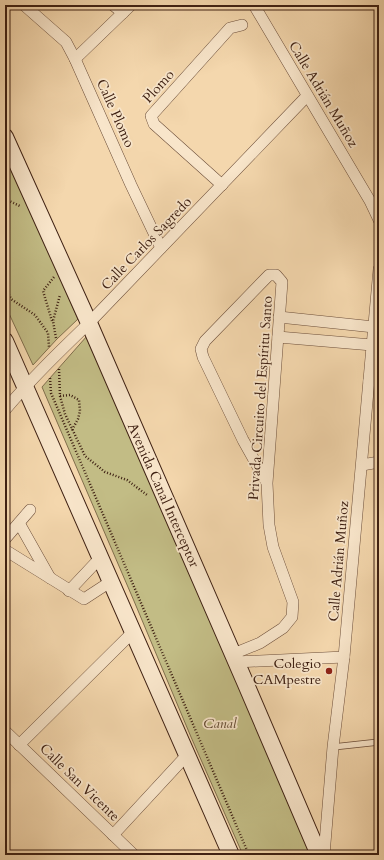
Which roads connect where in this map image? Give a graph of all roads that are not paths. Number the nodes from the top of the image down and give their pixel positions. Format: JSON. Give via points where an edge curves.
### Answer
{"nodes":[{"id":1,"x":24,"y":5,"type":"edge"},
{"id":2,"x":113,"y":5,"type":"edge"},
{"id":3,"x":131,"y":5,"type":"edge"},
{"id":4,"x":254,"y":5,"type":"edge"},
{"id":5,"x":123,"y":13,"type":"junction"},
{"id":6,"x":242,"y":25,"type":"dead end"},
{"id":7,"x":75,"y":58,"type":"junction"},
{"id":8,"x":307,"y":96,"type":"junction"},
{"id":9,"x":5,"y":137,"type":"edge"},
{"id":10,"x":222,"y":185,"type":"junction"},
{"id":11,"x":379,"y":220,"type":"edge"},
{"id":12,"x":161,"y":248,"type":"junction"},
{"id":13,"x":379,"y":269,"type":"edge"},
{"id":14,"x":279,"y":317,"type":"junction"},
{"id":15,"x":89,"y":323,"type":"junction"},
{"id":16,"x":374,"y":327,"type":"junction"},
{"id":17,"x":278,"y":337,"type":"junction"},
{"id":18,"x":5,"y":341,"type":"edge"},
{"id":19,"x":372,"y":344,"type":"junction"},
{"id":20,"x":374,"y":380,"type":"edge"},
{"id":21,"x":25,"y":386,"type":"junction"},
{"id":22,"x":5,"y":410,"type":"edge"},
{"id":23,"x":379,"y":462,"type":"edge"},
{"id":24,"x":362,"y":465,"type":"junction"},
{"id":25,"x":267,"y":484,"type":"junction"},
{"id":26,"x":30,"y":510,"type":"dead end"},
{"id":27,"x":19,"y":523,"type":"junction"},
{"id":28,"x":5,"y":539,"type":"edge"},
{"id":29,"x":5,"y":550,"type":"edge"},
{"id":30,"x":100,"y":558,"type":"junction"},
{"id":31,"x":51,"y":579,"type":"junction"},
{"id":32,"x":110,"y":582,"type":"junction"},
{"id":33,"x":70,"y":591,"type":"junction"},
{"id":34,"x":133,"y":632,"type":"junction"},
{"id":35,"x":344,"y":656,"type":"junction"},
{"id":36,"x":235,"y":658,"type":"junction"},
{"id":37,"x":5,"y":731,"type":"edge"},
{"id":38,"x":379,"y":742,"type":"edge"},
{"id":39,"x":19,"y":745,"type":"junction"},
{"id":40,"x":333,"y":747,"type":"junction"},
{"id":41,"x":187,"y":755,"type":"junction"},
{"id":42,"x":113,"y":835,"type":"junction"},
{"id":43,"x":134,"y":855,"type":"edge"},
{"id":44,"x":231,"y":855,"type":"edge"},
{"id":45,"x":319,"y":855,"type":"edge"},
{"id":46,"x":324,"y":855,"type":"edge"}],
"edges":[{"from":1,"to":7,"type":"street","name":"Calle Plomo","via":[[66,42]]},
{"from":2,"to":5,"type":"street"},
{"from":3,"to":5,"type":"street"},
{"from":4,"to":8,"type":"street","name":"Calle Adrián Muñoz"},
{"from":5,"to":7,"type":"street"},
{"from":6,"to":10,"type":"street","name":"Plomo","via":[[230,28],[151,116],[154,124]]},
{"from":7,"to":12,"type":"street","name":"Calle Plomo"},
{"from":8,"to":10,"type":"street","name":"Calle Carlos Sagredo"},
{"from":8,"to":11,"type":"street","name":"Calle Adrián Muñoz"},
{"from":9,"to":15,"type":"street","name":"Avenida Canal Interceptor"},
{"from":10,"to":12,"type":"street","name":"Calle Carlos Sagredo"},
{"from":12,"to":15,"type":"street","name":"Calle Carlos Sagredo"},
{"from":13,"to":16,"type":"street","name":"Calle Adrián Muñoz"},
{"from":14,"to":16,"type":"street"},
{"from":14,"to":17,"type":"street","name":"Privada Circuito del Espíritu Santo"},
{"from":14,"to":25,"type":"street","name":"Privada Circuito del Espíritu Santo","via":[[282,282],[276,275],[268,275],[205,341],[201,349],[242,440]]},
{"from":15,"to":21,"type":"street","name":"Calle Carlos Sagredo"},
{"from":15,"to":36,"type":"street","name":"Avenida Canal Interceptor"},
{"from":16,"to":19,"type":"street","name":"Calle Adrián Muñoz"},
{"from":17,"to":19,"type":"street"},
{"from":17,"to":25,"type":"street","name":"Privada Circuito del Espíritu Santo"},
{"from":18,"to":21,"type":"street"},
{"from":19,"to":20,"type":"street","name":"Calle Adrián Muñoz"},
{"from":20,"to":24,"type":"street","name":"Calle Adrián Muñoz"},
{"from":21,"to":22,"type":"street","name":"Calle Carlos Sagredo"},
{"from":21,"to":30,"type":"street"},
{"from":23,"to":24,"type":"street"},
{"from":24,"to":35,"type":"street","name":"Calle Adrián Muñoz"},
{"from":25,"to":36,"type":"street","name":"Privada Circuito del Espíritu Santo","via":[[273,547],[293,602],[292,617],[278,632]]},
{"from":26,"to":27,"type":"street"},
{"from":27,"to":28,"type":"street"},
{"from":27,"to":31,"type":"street"},
{"from":29,"to":31,"type":"street"},
{"from":30,"to":32,"type":"street"},
{"from":30,"to":33,"type":"street"},
{"from":31,"to":33,"type":"street"},
{"from":32,"to":33,"type":"street","via":[[84,600]]},
{"from":32,"to":34,"type":"street"},
{"from":34,"to":39,"type":"street"},
{"from":34,"to":41,"type":"street"},
{"from":35,"to":36,"type":"street"},
{"from":35,"to":40,"type":"street","name":"Calle Adrián Muñoz"},
{"from":36,"to":45,"type":"street","name":"Avenida Canal Interceptor"},
{"from":37,"to":39,"type":"street","name":"Calle San Vicente"},
{"from":38,"to":40,"type":"lane"},
{"from":39,"to":42,"type":"street","name":"Calle San Vicente"},
{"from":40,"to":46,"type":"street","name":"Calle Adrián Muñoz"},
{"from":41,"to":42,"type":"street"},
{"from":41,"to":44,"type":"street"},
{"from":42,"to":43,"type":"street","name":"Calle San Vicente"}]}
